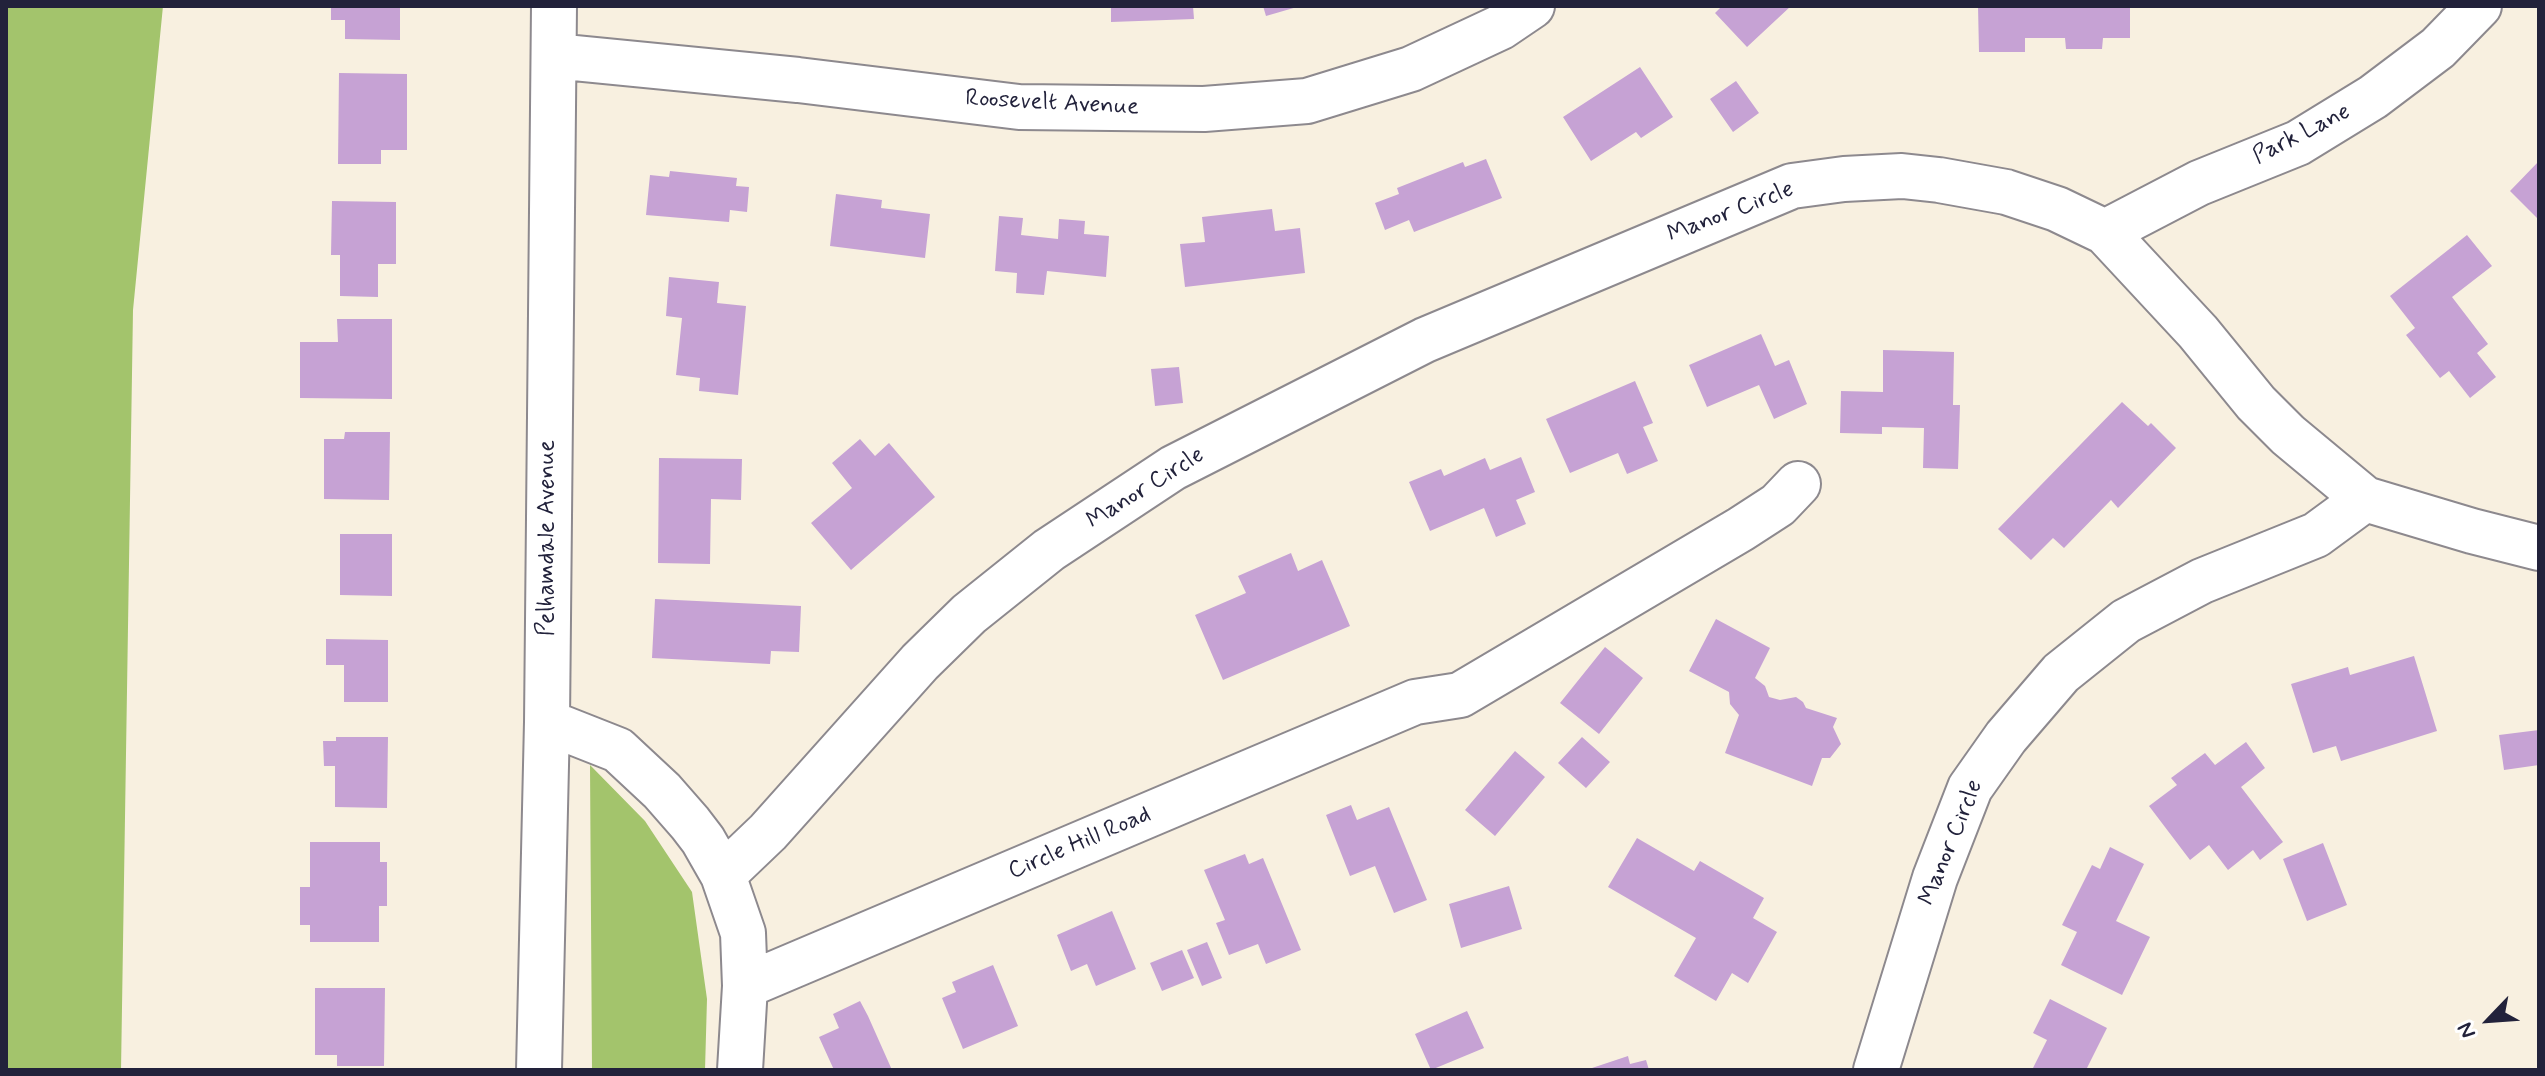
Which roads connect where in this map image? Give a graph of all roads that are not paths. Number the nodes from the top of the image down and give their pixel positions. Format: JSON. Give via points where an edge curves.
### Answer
{"nodes":[{"id":1,"x":554,"y":6,"type":"edge"},
{"id":2,"x":1532,"y":6,"type":"edge"},
{"id":3,"x":2479,"y":6,"type":"edge"},
{"id":4,"x":554,"y":56,"type":"junction"},
{"id":5,"x":2105,"y":232,"type":"junction"},
{"id":6,"x":1798,"y":484,"type":"dead end"},
{"id":7,"x":2365,"y":499,"type":"junction"},
{"id":8,"x":2539,"y":548,"type":"edge"},
{"id":9,"x":547,"y":722,"type":"junction"},
{"id":10,"x":723,"y":875,"type":"junction"},
{"id":11,"x":745,"y":986,"type":"junction"},
{"id":12,"x":539,"y":1070,"type":"edge"},
{"id":13,"x":740,"y":1070,"type":"edge"},
{"id":14,"x":1876,"y":1070,"type":"edge"}],
"edges":[{"from":1,"to":4,"type":"street","name":"Pelhamdale Avenue"},
{"from":2,"to":4,"type":"street","name":"Roosevelt Avenue","via":[[1501,27],[1411,69],[1307,101],[1204,109],[1019,107]]},
{"from":3,"to":5,"type":"street","name":"Park Lane","via":[[2438,48],[2323,128]]},
{"from":4,"to":9,"type":"street","name":"Pelhamdale Avenue"},
{"from":5,"to":7,"type":"street","name":"Manor Circle","via":[[2256,403]]},
{"from":5,"to":10,"type":"street","name":"Manor Circle","via":[[2006,192],[1939,180],[1887,177],[1792,186],[1425,340],[1173,468],[1049,550],[969,614]]},
{"from":6,"to":11,"type":"street","name":"Circle Hill Road","via":[[1778,505],[1741,529],[1460,695],[1415,702]]},
{"from":7,"to":8,"type":"street"},
{"from":7,"to":14,"type":"street","name":"Manor Circle","via":[[2316,535],[2202,581],[2126,621],[2042,694],[1970,788],[1935,878]]},
{"from":9,"to":10,"type":"street","via":[[618,750],[690,823]]},
{"from":9,"to":12,"type":"street","name":"Pelhamdale Avenue"},
{"from":10,"to":11,"type":"street","via":[[743,933]]},
{"from":11,"to":13,"type":"street"}]}
